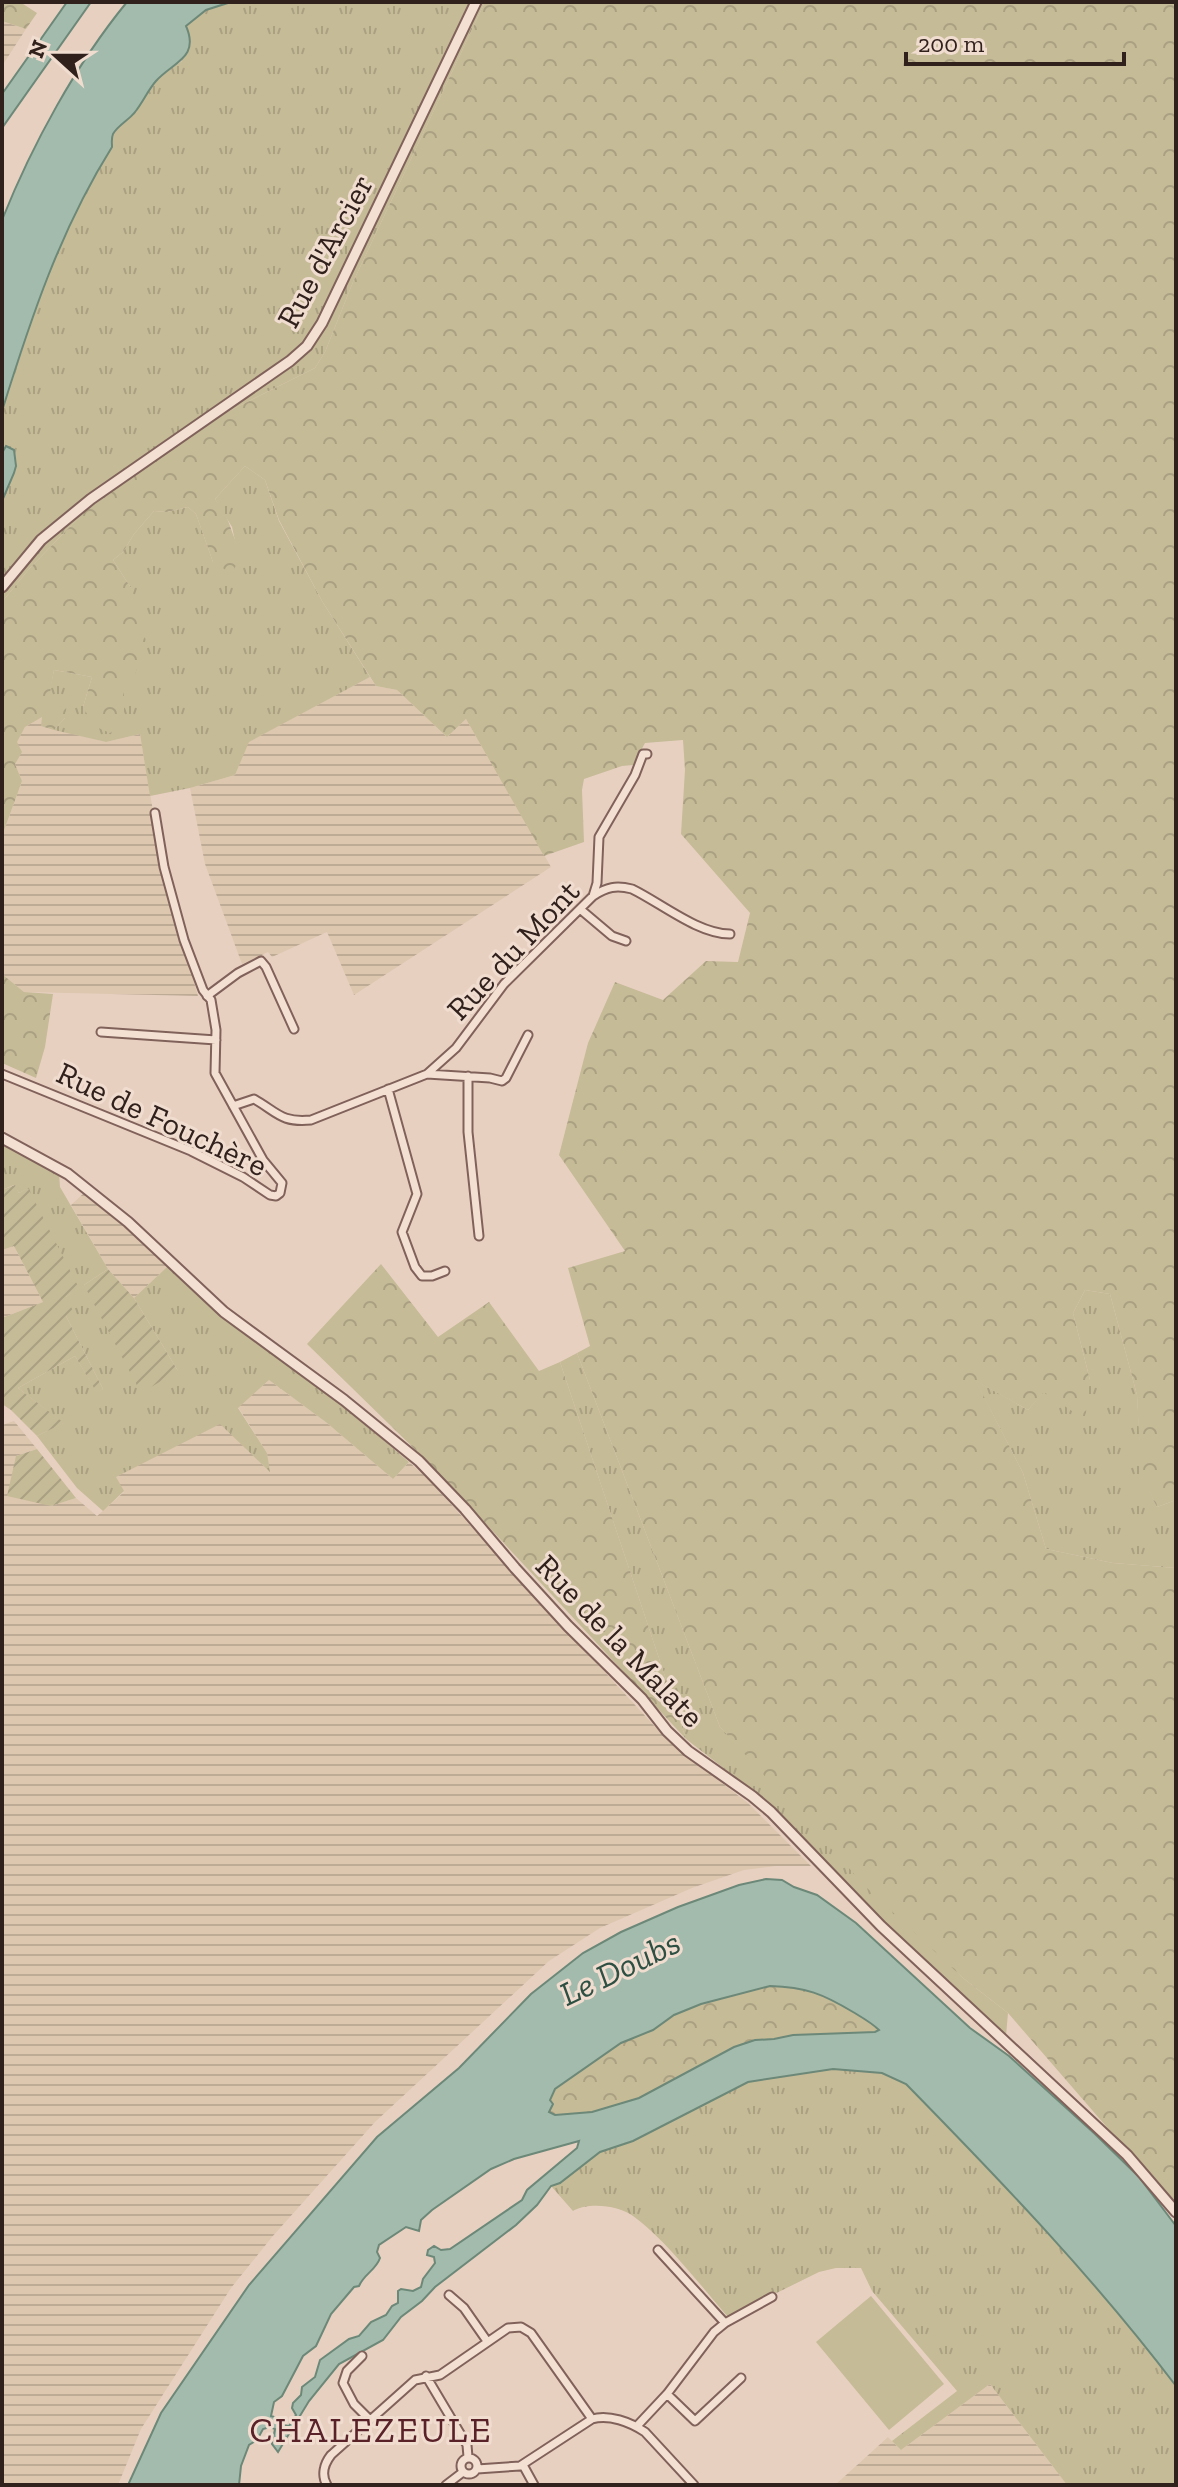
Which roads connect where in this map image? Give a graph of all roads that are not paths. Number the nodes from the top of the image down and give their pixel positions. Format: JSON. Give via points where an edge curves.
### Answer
{"nodes":[{"id":1,"x":476,"y":2,"type":"edge"},
{"id":2,"x":2,"y":587,"type":"edge"},
{"id":3,"x":647,"y":754,"type":"dead end"},
{"id":4,"x":155,"y":813,"type":"dead end"},
{"id":5,"x":593,"y":896,"type":"junction"},
{"id":6,"x":580,"y":909,"type":"junction"},
{"id":7,"x":730,"y":934,"type":"dead end"},
{"id":8,"x":626,"y":941,"type":"dead end"},
{"id":9,"x":207,"y":996,"type":"junction"},
{"id":10,"x":294,"y":1029,"type":"dead end"},
{"id":11,"x":101,"y":1032,"type":"dead end"},
{"id":12,"x":528,"y":1035,"type":"dead end"},
{"id":13,"x":216,"y":1040,"type":"junction"},
{"id":14,"x":2,"y":1074,"type":"edge"},
{"id":15,"x":427,"y":1074,"type":"junction"},
{"id":16,"x":468,"y":1076,"type":"junction"},
{"id":17,"x":388,"y":1089,"type":"junction"},
{"id":18,"x":233,"y":1106,"type":"junction"},
{"id":19,"x":2,"y":1138,"type":"edge"},
{"id":20,"x":479,"y":1236,"type":"dead end"},
{"id":21,"x":445,"y":1271,"type":"dead end"},
{"id":22,"x":1176,"y":2212,"type":"edge"},
{"id":23,"x":658,"y":2250,"type":"dead end"},
{"id":24,"x":449,"y":2295,"type":"dead end"},
{"id":25,"x":772,"y":2297,"type":"dead end"},
{"id":26,"x":725,"y":2323,"type":"junction"},
{"id":27,"x":487,"y":2341,"type":"junction"},
{"id":28,"x":362,"y":2356,"type":"dead end"},
{"id":29,"x":426,"y":2376,"type":"junction"},
{"id":30,"x":741,"y":2378,"type":"dead end"},
{"id":31,"x":667,"y":2394,"type":"junction"},
{"id":32,"x":369,"y":2419,"type":"junction"},
{"id":33,"x":592,"y":2419,"type":"junction"},
{"id":34,"x":637,"y":2426,"type":"junction"},
{"id":35,"x":468,"y":2457,"type":"junction"},
{"id":36,"x":523,"y":2465,"type":"junction"},
{"id":37,"x":477,"y":2469,"type":"junction"},
{"id":38,"x":463,"y":2472,"type":"junction"},
{"id":39,"x":327,"y":2485,"type":"edge"},
{"id":40,"x":446,"y":2485,"type":"edge"},
{"id":41,"x":534,"y":2485,"type":"edge"},
{"id":42,"x":694,"y":2485,"type":"edge"}],
"edges":[{"from":1,"to":2,"type":"street","name":"Rue d'Arcier","via":[[307,346],[81,507],[41,540]]},
{"from":3,"to":5,"type":"street","via":[[599,837]]},
{"from":4,"to":9,"type":"street","via":[[170,892]]},
{"from":5,"to":6,"type":"street","name":"Rue du Mont"},
{"from":5,"to":7,"type":"street","name":"Rue du Mont","via":[[614,886],[632,889],[700,926]]},
{"from":6,"to":8,"type":"street"},
{"from":6,"to":15,"type":"street","name":"Rue du Mont","via":[[504,984],[456,1048]]},
{"from":9,"to":10,"type":"street","via":[[261,961]]},
{"from":9,"to":13,"type":"street"},
{"from":11,"to":13,"type":"street"},
{"from":12,"to":16,"type":"street","via":[[502,1081]]},
{"from":13,"to":18,"type":"street","via":[[215,1073]]},
{"from":14,"to":18,"type":"street","name":"Rue de Fouchère","via":[[154,1135],[270,1195],[278,1194],[282,1183]]},
{"from":15,"to":16,"type":"street"},
{"from":15,"to":17,"type":"street","name":"Rue de Fouchère"},
{"from":16,"to":20,"type":"street"},
{"from":17,"to":18,"type":"street","name":"Rue de Fouchère","via":[[300,1121],[278,1117],[254,1099]]},
{"from":17,"to":21,"type":"street","via":[[417,1194],[403,1236],[422,1276]]},
{"from":19,"to":22,"type":"street","name":"Rue de la Malate","via":[[68,1174],[224,1312],[428,1470],[667,1731],[771,1812],[881,1926],[1127,2155]]},
{"from":23,"to":26,"type":"street"},
{"from":24,"to":27,"type":"street"},
{"from":25,"to":26,"type":"street"},
{"from":26,"to":31,"type":"street","via":[[702,2344]]},
{"from":27,"to":29,"type":"street","via":[[440,2375]]},
{"from":27,"to":33,"type":"street","via":[[508,2328],[531,2333]]},
{"from":28,"to":32,"type":"street","via":[[343,2383]]},
{"from":29,"to":32,"type":"street","via":[[405,2386]]},
{"from":29,"to":35,"type":"street","via":[[467,2445]]},
{"from":30,"to":31,"type":"street","via":[[695,2421]]},
{"from":31,"to":34,"type":"street"},
{"from":32,"to":39,"type":"street","via":[[325,2462]]},
{"from":33,"to":34,"type":"street"},
{"from":33,"to":36,"type":"street"},
{"from":34,"to":42,"type":"street"},
{"from":35,"to":37,"type":"street"},
{"from":35,"to":38,"type":"street","via":[[460,2464]]},
{"from":36,"to":37,"type":"street"},
{"from":36,"to":41,"type":"street"},
{"from":37,"to":38,"type":"street"},
{"from":38,"to":40,"type":"street"}]}
